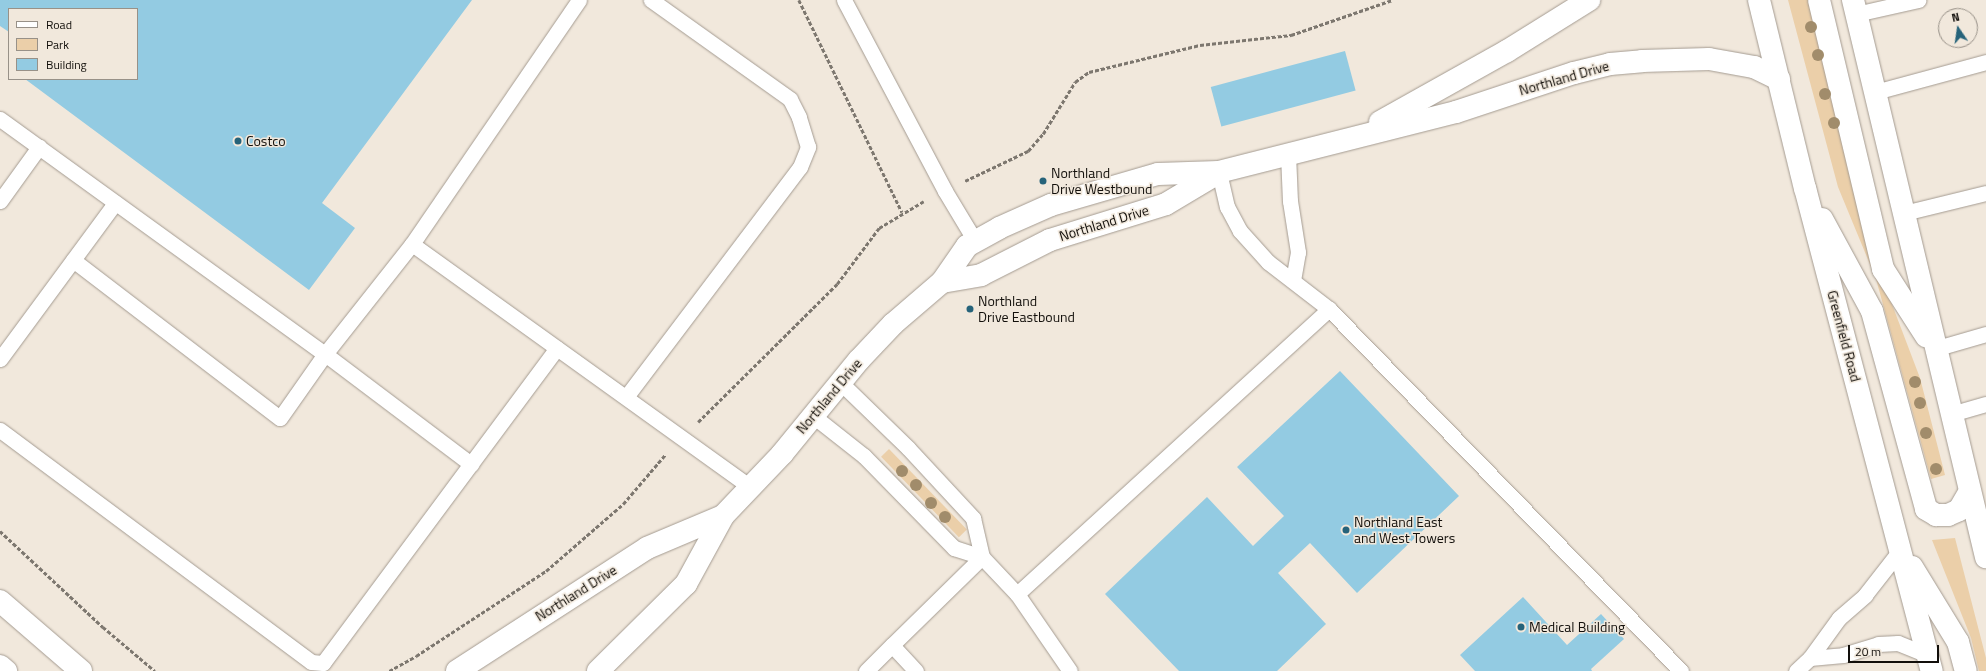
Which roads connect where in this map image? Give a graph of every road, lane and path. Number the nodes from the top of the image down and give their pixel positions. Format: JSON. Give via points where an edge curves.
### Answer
{"nodes":[{"id":1,"x":580,"y":0,"type":"edge"},
{"id":2,"x":651,"y":0,"type":"edge"},
{"id":3,"x":799,"y":0,"type":"edge"},
{"id":4,"x":844,"y":0,"type":"edge"},
{"id":5,"x":1392,"y":0,"type":"edge"},
{"id":6,"x":1589,"y":0,"type":"edge"},
{"id":7,"x":1759,"y":0,"type":"edge"},
{"id":8,"x":1820,"y":0,"type":"edge"},
{"id":9,"x":1918,"y":0,"type":"edge"},
{"id":10,"x":1855,"y":7,"type":"edge"},
{"id":11,"x":1986,"y":62,"type":"edge"},
{"id":12,"x":1779,"y":79,"type":"junction"},
{"id":13,"x":1875,"y":92,"type":"junction"},
{"id":14,"x":0,"y":119,"type":"edge"},
{"id":15,"x":1352,"y":138,"type":"junction"},
{"id":16,"x":39,"y":147,"type":"junction"},
{"id":17,"x":1288,"y":154,"type":"junction"},
{"id":18,"x":983,"y":171,"type":"dead end"},
{"id":19,"x":1219,"y":172,"type":"junction"},
{"id":20,"x":1806,"y":188,"type":"junction"},
{"id":21,"x":1986,"y":193,"type":"edge"},
{"id":22,"x":0,"y":201,"type":"edge"},
{"id":23,"x":115,"y":202,"type":"junction"},
{"id":24,"x":917,"y":204,"type":"dead end"},
{"id":25,"x":902,"y":212,"type":"junction"},
{"id":26,"x":1904,"y":213,"type":"junction"},
{"id":27,"x":975,"y":241,"type":"junction"},
{"id":28,"x":412,"y":244,"type":"junction"},
{"id":29,"x":73,"y":260,"type":"junction"},
{"id":30,"x":1293,"y":279,"type":"junction"},
{"id":31,"x":942,"y":282,"type":"junction"},
{"id":32,"x":1329,"y":309,"type":"junction"},
{"id":33,"x":1986,"y":334,"type":"edge"},
{"id":34,"x":558,"y":348,"type":"junction"},
{"id":35,"x":1934,"y":349,"type":"junction"},
{"id":36,"x":325,"y":354,"type":"junction"},
{"id":37,"x":0,"y":359,"type":"edge"},
{"id":38,"x":840,"y":382,"type":"junction"},
{"id":39,"x":626,"y":397,"type":"junction"},
{"id":40,"x":1986,"y":404,"type":"edge"},
{"id":41,"x":1950,"y":414,"type":"junction"},
{"id":42,"x":812,"y":415,"type":"junction"},
{"id":43,"x":697,"y":424,"type":"dead end"},
{"id":44,"x":0,"y":430,"type":"edge"},
{"id":45,"x":667,"y":452,"type":"dead end"},
{"id":46,"x":471,"y":464,"type":"junction"},
{"id":47,"x":751,"y":488,"type":"junction"},
{"id":48,"x":1969,"y":492,"type":"junction"},
{"id":49,"x":723,"y":516,"type":"junction"},
{"id":50,"x":0,"y":531,"type":"edge"},
{"id":51,"x":1901,"y":549,"type":"junction"},
{"id":52,"x":1986,"y":556,"type":"edge"},
{"id":53,"x":982,"y":557,"type":"junction"},
{"id":54,"x":1017,"y":594,"type":"junction"},
{"id":55,"x":0,"y":601,"type":"edge"},
{"id":56,"x":892,"y":645,"type":"junction"},
{"id":57,"x":1810,"y":658,"type":"junction"},
{"id":58,"x":1930,"y":663,"type":"edge"},
{"id":59,"x":0,"y":666,"type":"edge"},
{"id":60,"x":6,"y":671,"type":"edge"},
{"id":61,"x":81,"y":671,"type":"edge"},
{"id":62,"x":155,"y":671,"type":"edge"},
{"id":63,"x":389,"y":671,"type":"edge"},
{"id":64,"x":457,"y":671,"type":"edge"},
{"id":65,"x":598,"y":671,"type":"edge"},
{"id":66,"x":866,"y":671,"type":"edge"},
{"id":67,"x":916,"y":671,"type":"edge"},
{"id":68,"x":1070,"y":671,"type":"edge"},
{"id":69,"x":1681,"y":671,"type":"edge"},
{"id":70,"x":1796,"y":671,"type":"edge"},
{"id":71,"x":1966,"y":671,"type":"edge"}],
"edges":[{"from":1,"to":28,"type":"lane"},
{"from":2,"to":39,"type":"lane","via":[[790,99],[800,117],[808,147],[800,167]]},
{"from":3,"to":25,"type":"path"},
{"from":4,"to":27,"type":"lane","via":[[945,190]]},
{"from":5,"to":18,"type":"path","via":[[1291,35],[1200,45],[1089,72],[1075,82],[1043,134],[1028,151],[1009,162]]},
{"from":6,"to":15,"type":"main road","name":"Northland Drive","via":[[1438,91]]},
{"from":7,"to":12,"type":"main road","name":"Greenfield Road"},
{"from":8,"to":35,"type":"main road","via":[[1883,269]]},
{"from":9,"to":10,"type":"lane"},
{"from":10,"to":13,"type":"main road"},
{"from":11,"to":13,"type":"lane"},
{"from":12,"to":15,"type":"main road","name":"Northland Drive","via":[[1754,67],[1709,59],[1610,64],[1574,73],[1456,112]]},
{"from":12,"to":20,"type":"main road","name":"Greenfield Road"},
{"from":13,"to":26,"type":"main road"},
{"from":14,"to":16,"type":"lane"},
{"from":15,"to":17,"type":"main road","name":"Northland Drive"},
{"from":16,"to":22,"type":"lane"},
{"from":16,"to":23,"type":"lane"},
{"from":17,"to":19,"type":"main road","name":"Northland Drive"},
{"from":17,"to":30,"type":"lane","via":[[1290,201],[1298,252]]},
{"from":19,"to":27,"type":"main road","name":"Northland Drive","via":[[1158,174],[1119,185],[1051,205]]},
{"from":19,"to":30,"type":"lane","via":[[1227,206],[1240,231],[1268,262]]},
{"from":19,"to":31,"type":"main road","name":"Northland Drive","via":[[1166,204],[1050,240],[981,275]]},
{"from":20,"to":48,"type":"main road","via":[[1872,310],[1926,509],[1936,515],[1948,515],[1960,510]]},
{"from":20,"to":51,"type":"main road","name":"Greenfield Road"},
{"from":21,"to":26,"type":"lane"},
{"from":23,"to":29,"type":"lane"},
{"from":23,"to":36,"type":"lane"},
{"from":24,"to":25,"type":"path"},
{"from":25,"to":43,"type":"path","via":[[879,228],[837,284]]},
{"from":26,"to":35,"type":"main road"},
{"from":27,"to":31,"type":"main road","name":"Northland Drive","via":[[967,246]]},
{"from":28,"to":34,"type":"lane"},
{"from":28,"to":36,"type":"lane"},
{"from":29,"to":36,"type":"lane","via":[[280,418]]},
{"from":29,"to":37,"type":"lane"},
{"from":30,"to":32,"type":"lane"},
{"from":31,"to":38,"type":"main road","name":"Northland Drive","via":[[893,324]]},
{"from":32,"to":54,"type":"lane"},
{"from":32,"to":69,"type":"lane"},
{"from":33,"to":35,"type":"lane"},
{"from":34,"to":39,"type":"lane"},
{"from":34,"to":46,"type":"lane"},
{"from":35,"to":41,"type":"main road"},
{"from":36,"to":46,"type":"lane"},
{"from":38,"to":42,"type":"main road","name":"Northland Drive"},
{"from":38,"to":53,"type":"lane","via":[[908,448],[973,518]]},
{"from":39,"to":47,"type":"lane"},
{"from":40,"to":41,"type":"lane"},
{"from":41,"to":48,"type":"main road"},
{"from":42,"to":47,"type":"main road","name":"Northland Drive"},
{"from":42,"to":53,"type":"lane","via":[[864,456],[954,548]]},
{"from":44,"to":46,"type":"lane","via":[[311,662],[323,663]]},
{"from":45,"to":63,"type":"path","via":[[623,504],[546,571]]},
{"from":47,"to":49,"type":"main road","name":"Northland Drive"},
{"from":48,"to":52,"type":"main road"},
{"from":49,"to":64,"type":"main road","name":"Northland Drive","via":[[647,548]]},
{"from":49,"to":65,"type":"main road","name":"Northland Drive","via":[[686,584]]},
{"from":50,"to":62,"type":"path","via":[[103,627]]},
{"from":51,"to":57,"type":"lane","via":[[1865,595],[1839,618]]},
{"from":51,"to":58,"type":"main road","name":"Greenfield Road"},
{"from":51,"to":71,"type":"main road","via":[[1958,642]]},
{"from":53,"to":54,"type":"lane"},
{"from":53,"to":56,"type":"lane"},
{"from":54,"to":68,"type":"lane"},
{"from":55,"to":61,"type":"main road"},
{"from":56,"to":66,"type":"lane"},
{"from":56,"to":67,"type":"lane"},
{"from":57,"to":58,"type":"lane","via":[[1844,655],[1898,643]]},
{"from":57,"to":70,"type":"lane"},
{"from":59,"to":60,"type":"main road"}]}
